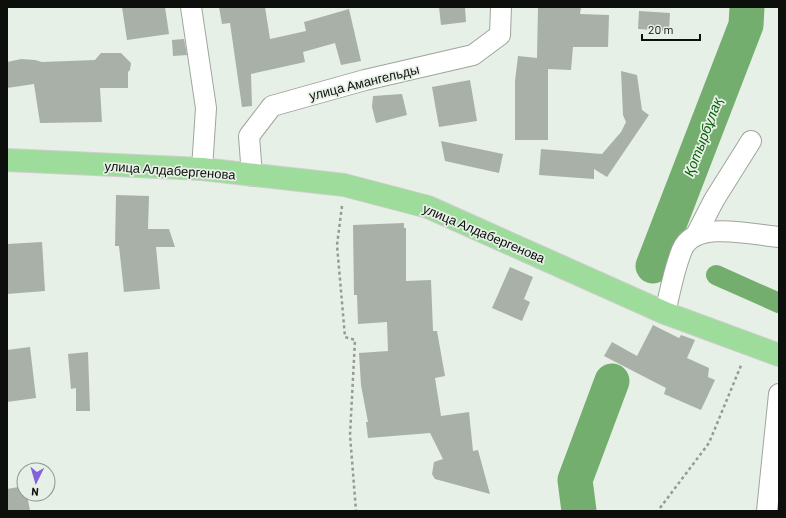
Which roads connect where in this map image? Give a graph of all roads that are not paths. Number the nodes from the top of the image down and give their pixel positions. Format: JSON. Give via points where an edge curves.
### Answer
{"nodes":[{"id":1,"x":191,"y":7,"type":"edge"},
{"id":2,"x":501,"y":7,"type":"edge"},
{"id":3,"x":751,"y":141,"type":"dead end"},
{"id":4,"x":7,"y":160,"type":"edge"},
{"id":5,"x":202,"y":169,"type":"junction"},
{"id":6,"x":252,"y":176,"type":"junction"},
{"id":7,"x":696,"y":235,"type":"junction"},
{"id":8,"x":779,"y":236,"type":"edge"},
{"id":9,"x":665,"y":312,"type":"junction"},
{"id":10,"x":779,"y":355,"type":"edge"},
{"id":11,"x":779,"y":394,"type":"edge"},
{"id":12,"x":767,"y":511,"type":"edge"}],
"edges":[{"from":1,"to":5,"type":"street","via":[[206,108]]},
{"from":2,"to":6,"type":"street","name":"улица Амангельды","via":[[500,35],[473,55],[365,80],[272,106],[249,136]]},
{"from":3,"to":7,"type":"street","via":[[714,200]]},
{"from":4,"to":5,"type":"main road","name":"улица Алдабергенова"},
{"from":5,"to":6,"type":"main road","name":"улица Алдабергенова"},
{"from":6,"to":9,"type":"main road","name":"улица Алдабергенова","via":[[344,185],[428,207]]},
{"from":7,"to":8,"type":"street","via":[[727,231]]},
{"from":7,"to":9,"type":"street","via":[[682,250]]},
{"from":9,"to":10,"type":"main road","name":"улица Алдабергенова"},
{"from":11,"to":12,"type":"street"}]}
